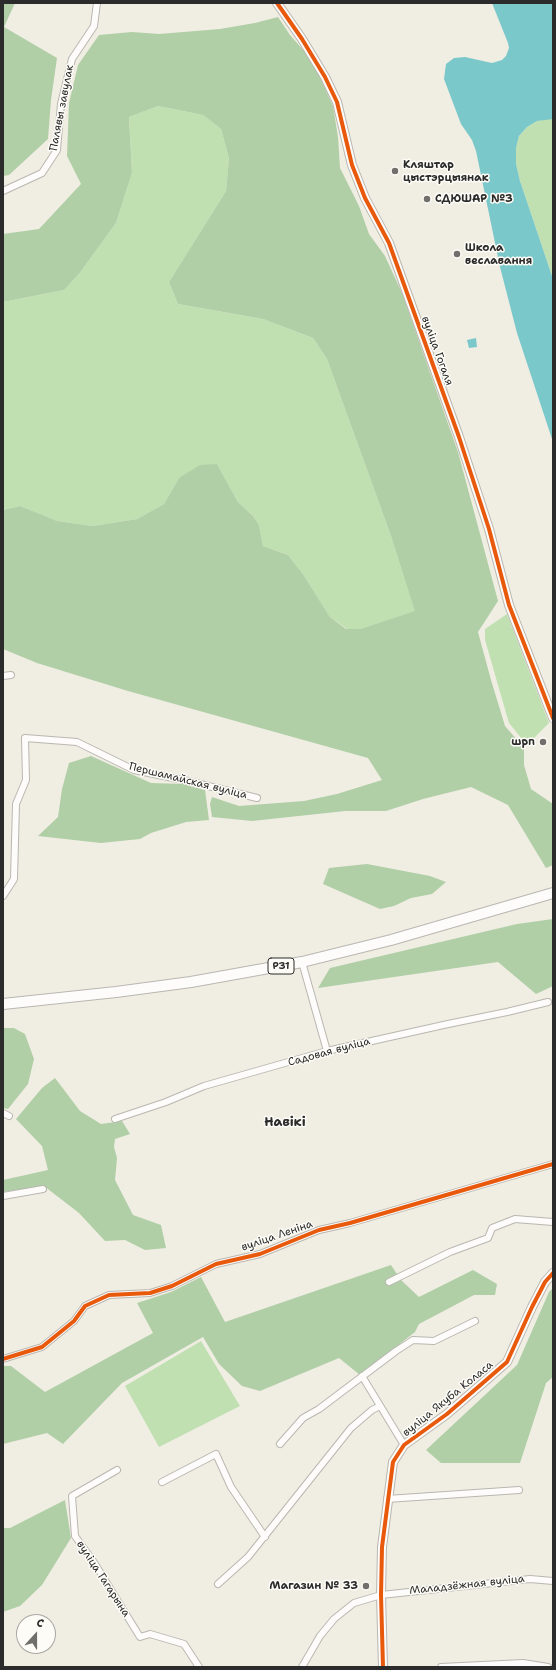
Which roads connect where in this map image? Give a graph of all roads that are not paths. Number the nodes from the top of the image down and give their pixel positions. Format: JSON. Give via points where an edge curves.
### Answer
{"nodes":[{"id":1,"x":97,"y":3,"type":"edge"},
{"id":2,"x":277,"y":3,"type":"edge"},
{"id":3,"x":3,"y":191,"type":"edge"},
{"id":4,"x":3,"y":676,"type":"edge"},
{"id":5,"x":11,"y":676,"type":"dead end"},
{"id":6,"x":553,"y":718,"type":"edge"},
{"id":7,"x":256,"y":798,"type":"dead end"},
{"id":8,"x":553,"y":893,"type":"edge"},
{"id":9,"x":3,"y":896,"type":"edge"},
{"id":10,"x":302,"y":962,"type":"junction"},
{"id":11,"x":548,"y":1002,"type":"dead end"},
{"id":12,"x":3,"y":1004,"type":"edge"},
{"id":13,"x":328,"y":1051,"type":"junction"},
{"id":14,"x":115,"y":1119,"type":"dead end"},
{"id":15,"x":553,"y":1164,"type":"edge"},
{"id":16,"x":43,"y":1189,"type":"dead end"},
{"id":17,"x":3,"y":1196,"type":"edge"},
{"id":18,"x":553,"y":1222,"type":"edge"},
{"id":19,"x":553,"y":1273,"type":"edge"},
{"id":20,"x":388,"y":1282,"type":"dead end"},
{"id":21,"x":475,"y":1321,"type":"dead end"},
{"id":22,"x":3,"y":1359,"type":"edge"},
{"id":23,"x":362,"y":1376,"type":"junction"},
{"id":24,"x":380,"y":1406,"type":"junction"},
{"id":25,"x":280,"y":1444,"type":"dead end"},
{"id":26,"x":404,"y":1445,"type":"junction"},
{"id":27,"x":116,"y":1470,"type":"dead end"},
{"id":28,"x":162,"y":1482,"type":"dead end"},
{"id":29,"x":518,"y":1490,"type":"dead end"},
{"id":30,"x":387,"y":1500,"type":"junction"},
{"id":31,"x":265,"y":1537,"type":"junction"},
{"id":32,"x":553,"y":1581,"type":"edge"},
{"id":33,"x":218,"y":1584,"type":"dead end"},
{"id":34,"x":381,"y":1595,"type":"junction"},
{"id":35,"x":199,"y":1667,"type":"edge"},
{"id":36,"x":302,"y":1667,"type":"edge"},
{"id":37,"x":383,"y":1667,"type":"edge"},
{"id":38,"x":441,"y":1667,"type":"edge"},
{"id":39,"x":548,"y":1667,"type":"edge"}],
"edges":[{"from":1,"to":3,"type":"street","name":"Палявы завулак","via":[[94,26],[72,59],[61,104],[57,150],[42,173]]},
{"from":2,"to":6,"type":"street","name":"вуліца Гогаля","via":[[326,77],[337,102],[352,164],[365,198],[388,243],[459,437],[509,605]]},
{"from":4,"to":5,"type":"street"},
{"from":7,"to":9,"type":"street","name":"Першамайская вуліца","via":[[134,770],[77,742],[25,738],[26,780],[16,804],[14,879]]},
{"from":8,"to":10,"type":"main road","number":"Р31","via":[[384,942]]},
{"from":10,"to":12,"type":"main road","number":"Р31","via":[[191,982]]},
{"from":10,"to":13,"type":"street"},
{"from":11,"to":13,"type":"street","name":"Садовая вуліца"},
{"from":13,"to":14,"type":"street","name":"Садовая вуліца","via":[[204,1086]]},
{"from":15,"to":22,"type":"street","name":"вуліца Леніна","via":[[350,1224],[319,1230],[260,1254],[216,1264],[172,1286],[150,1293],[109,1295],[85,1306],[74,1321],[42,1347]]},
{"from":16,"to":17,"type":"street"},
{"from":18,"to":20,"type":"street","via":[[514,1219],[492,1228],[488,1238],[450,1252]]},
{"from":19,"to":26,"type":"street","name":"вуліца Якуба Коласа","via":[[532,1307],[507,1362],[441,1418]]},
{"from":21,"to":23,"type":"street","via":[[434,1341],[414,1340]]},
{"from":23,"to":24,"type":"street"},
{"from":23,"to":25,"type":"street","via":[[303,1418]]},
{"from":24,"to":26,"type":"street"},
{"from":24,"to":31,"type":"street","via":[[351,1428]]},
{"from":26,"to":30,"type":"street","name":"вуліца Якуба Коласа","via":[[392,1462]]},
{"from":27,"to":35,"type":"street","name":"вуліца Гагарына","via":[[72,1496],[75,1536],[96,1564],[140,1637],[150,1634],[184,1644]]},
{"from":28,"to":31,"type":"street","via":[[216,1454],[231,1487]]},
{"from":29,"to":30,"type":"street"},
{"from":30,"to":34,"type":"street","name":"вуліца Якуба Коласа","via":[[382,1546]]},
{"from":31,"to":33,"type":"street","via":[[248,1557]]},
{"from":32,"to":34,"type":"street","name":"Маладзёжная вуліца","via":[[530,1579]]},
{"from":34,"to":36,"type":"street","via":[[354,1602],[334,1619],[320,1636]]},
{"from":34,"to":37,"type":"street","name":"вуліца Якуба Коласа"},
{"from":38,"to":39,"type":"street","via":[[523,1663]]}]}
